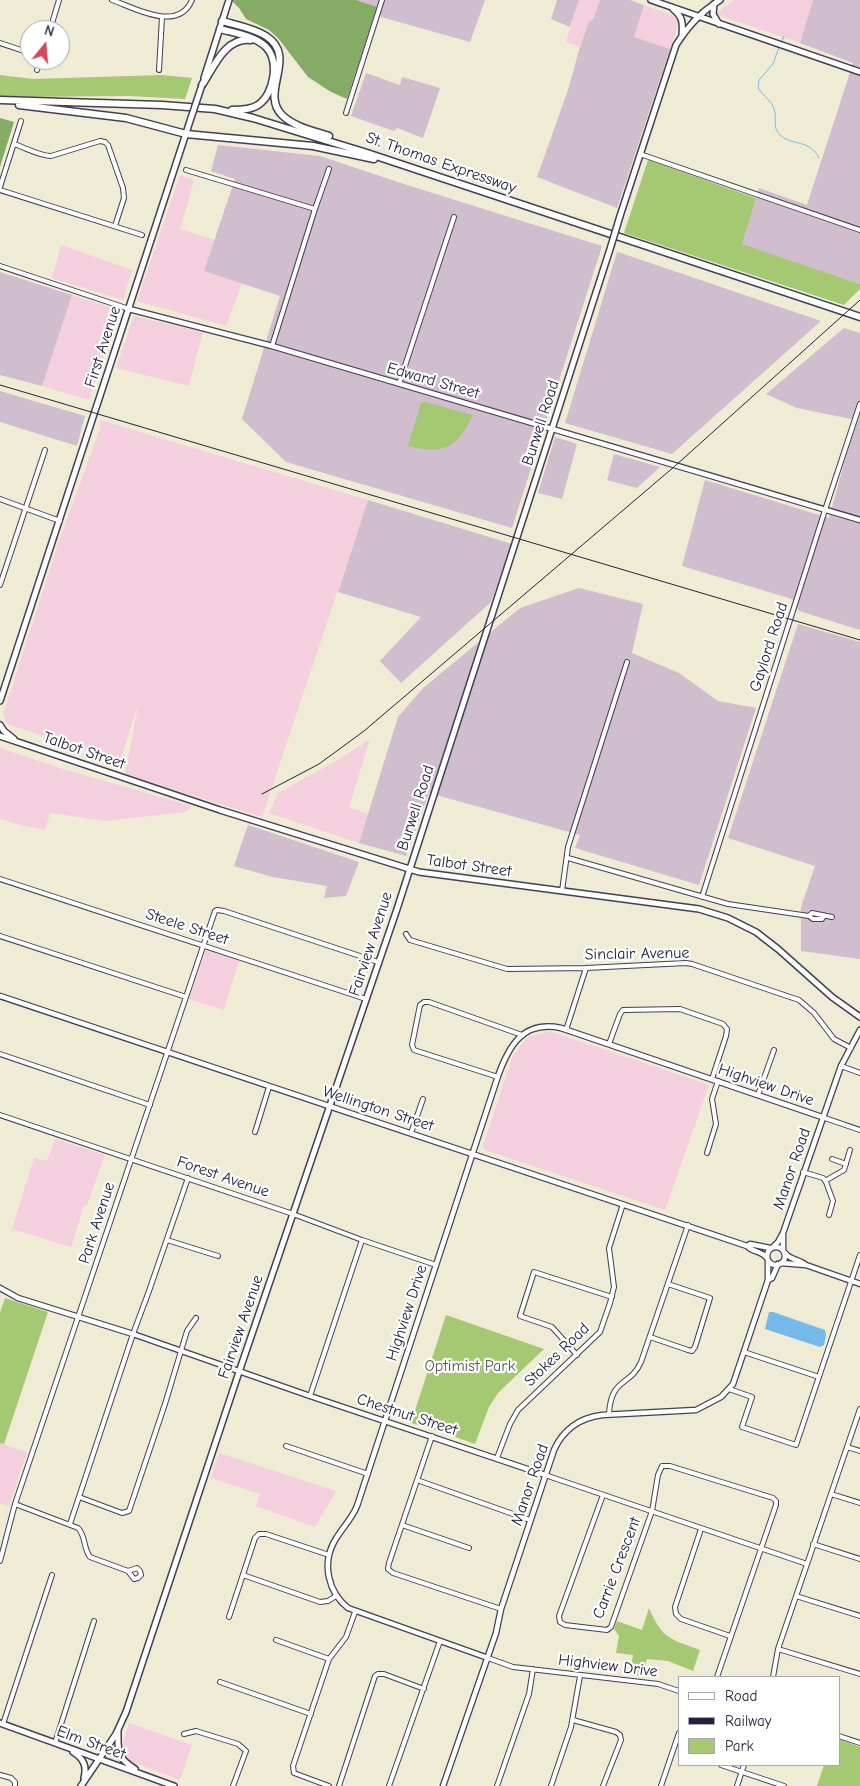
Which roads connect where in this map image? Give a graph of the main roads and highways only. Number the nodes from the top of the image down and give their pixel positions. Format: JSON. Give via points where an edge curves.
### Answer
{"nodes":[{"id":1,"x":228,"y":0,"type":"edge"},
{"id":2,"x":652,"y":0,"type":"edge"},
{"id":3,"x":720,"y":0,"type":"edge"},
{"id":4,"x":714,"y":4,"type":"junction"},
{"id":5,"x":668,"y":5,"type":"junction"},
{"id":6,"x":699,"y":16,"type":"junction"},
{"id":7,"x":222,"y":21,"type":"junction"},
{"id":8,"x":719,"y":24,"type":"junction"},
{"id":9,"x":220,"y":29,"type":"junction"},
{"id":10,"x":682,"y":36,"type":"junction"},
{"id":11,"x":262,"y":44,"type":"junction"},
{"id":12,"x":860,"y":72,"type":"edge"},
{"id":13,"x":202,"y":85,"type":"junction"},
{"id":14,"x":0,"y":101,"type":"edge"},
{"id":15,"x":215,"y":109,"type":"junction"},
{"id":16,"x":186,"y":134,"type":"junction"},
{"id":17,"x":367,"y":153,"type":"junction"},
{"id":18,"x":468,"y":187,"type":"junction"},
{"id":19,"x":860,"y":317,"type":"edge"},
{"id":20,"x":0,"y":701,"type":"edge"},
{"id":21,"x":0,"y":725,"type":"edge"},
{"id":22,"x":0,"y":736,"type":"edge"},
{"id":23,"x":18,"y":742,"type":"junction"},
{"id":24,"x":410,"y":869,"type":"junction"},
{"id":25,"x":860,"y":1017,"type":"edge"},
{"id":26,"x":1,"y":1724,"type":"edge"},
{"id":27,"x":118,"y":1730,"type":"junction"},
{"id":28,"x":62,"y":1745,"type":"junction"},
{"id":29,"x":100,"y":1759,"type":"junction"},
{"id":30,"x":144,"y":1775,"type":"junction"},
{"id":31,"x":82,"y":1784,"type":"edge"},
{"id":32,"x":174,"y":1786,"type":"edge"}],
"edges":[{"from":1,"to":7,"type":"main road","name":"First Avenue"},
{"from":2,"to":5,"type":"main road"},
{"from":3,"to":4,"type":"main road","name":"Burwell Road"},
{"from":4,"to":6,"type":"main road","name":"Burwell Road"},
{"from":4,"to":8,"type":"main road","via":[[713,14]]},
{"from":5,"to":6,"type":"main road"},
{"from":5,"to":10,"type":"main road","via":[[683,21]]},
{"from":6,"to":8,"type":"main road"},
{"from":6,"to":10,"type":"main road","name":"Burwell Road"},
{"from":7,"to":9,"type":"main road","name":"First Avenue"},
{"from":7,"to":17,"type":"highway","via":[[262,34],[275,46],[280,64],[274,97],[283,116]]},
{"from":8,"to":12,"type":"main road"},
{"from":9,"to":11,"type":"highway"},
{"from":9,"to":13,"type":"main road","name":"First Avenue"},
{"from":10,"to":24,"type":"main road","name":"Burwell Road","bridge":true,"via":[[676,45],[640,154]]},
{"from":11,"to":13,"type":"highway","via":[[245,40],[234,42]]},
{"from":11,"to":15,"type":"highway","via":[[274,63],[266,97],[251,109]]},
{"from":13,"to":16,"type":"main road","name":"First Avenue","bridge":true},
{"from":14,"to":15,"type":"highway","name":"St. Thomas Expressway"},
{"from":14,"to":16,"type":"highway","via":[[126,118]]},
{"from":15,"to":17,"type":"highway","name":"St. Thomas Expressway","via":[[292,128]]},
{"from":16,"to":18,"type":"highway","via":[[333,149]]},
{"from":16,"to":20,"type":"main road","name":"First Avenue"},
{"from":17,"to":18,"type":"highway","name":"St. Thomas Expressway"},
{"from":18,"to":19,"type":"highway","name":"St. Thomas Expressway"},
{"from":21,"to":23,"type":"main road"},
{"from":22,"to":23,"type":"main road","name":"Talbot Street"},
{"from":23,"to":24,"type":"main road","name":"Talbot Street"},
{"from":24,"to":25,"type":"main road","name":"Talbot Street","via":[[714,912],[742,924],[778,949]]},
{"from":24,"to":27,"type":"main road","name":"Fairview Avenue"},
{"from":26,"to":28,"type":"main road","name":"Elm Street"},
{"from":27,"to":29,"type":"main road","name":"Fairview Avenue"},
{"from":27,"to":30,"type":"main road","via":[[120,1757]]},
{"from":28,"to":29,"type":"main road","name":"Elm Street"},
{"from":28,"to":31,"type":"main road","via":[[85,1764]]},
{"from":29,"to":30,"type":"main road","name":"Elm Street"},
{"from":29,"to":31,"type":"main road","name":"Fairview Avenue"},
{"from":30,"to":32,"type":"main road","name":"Elm Street"}]}
